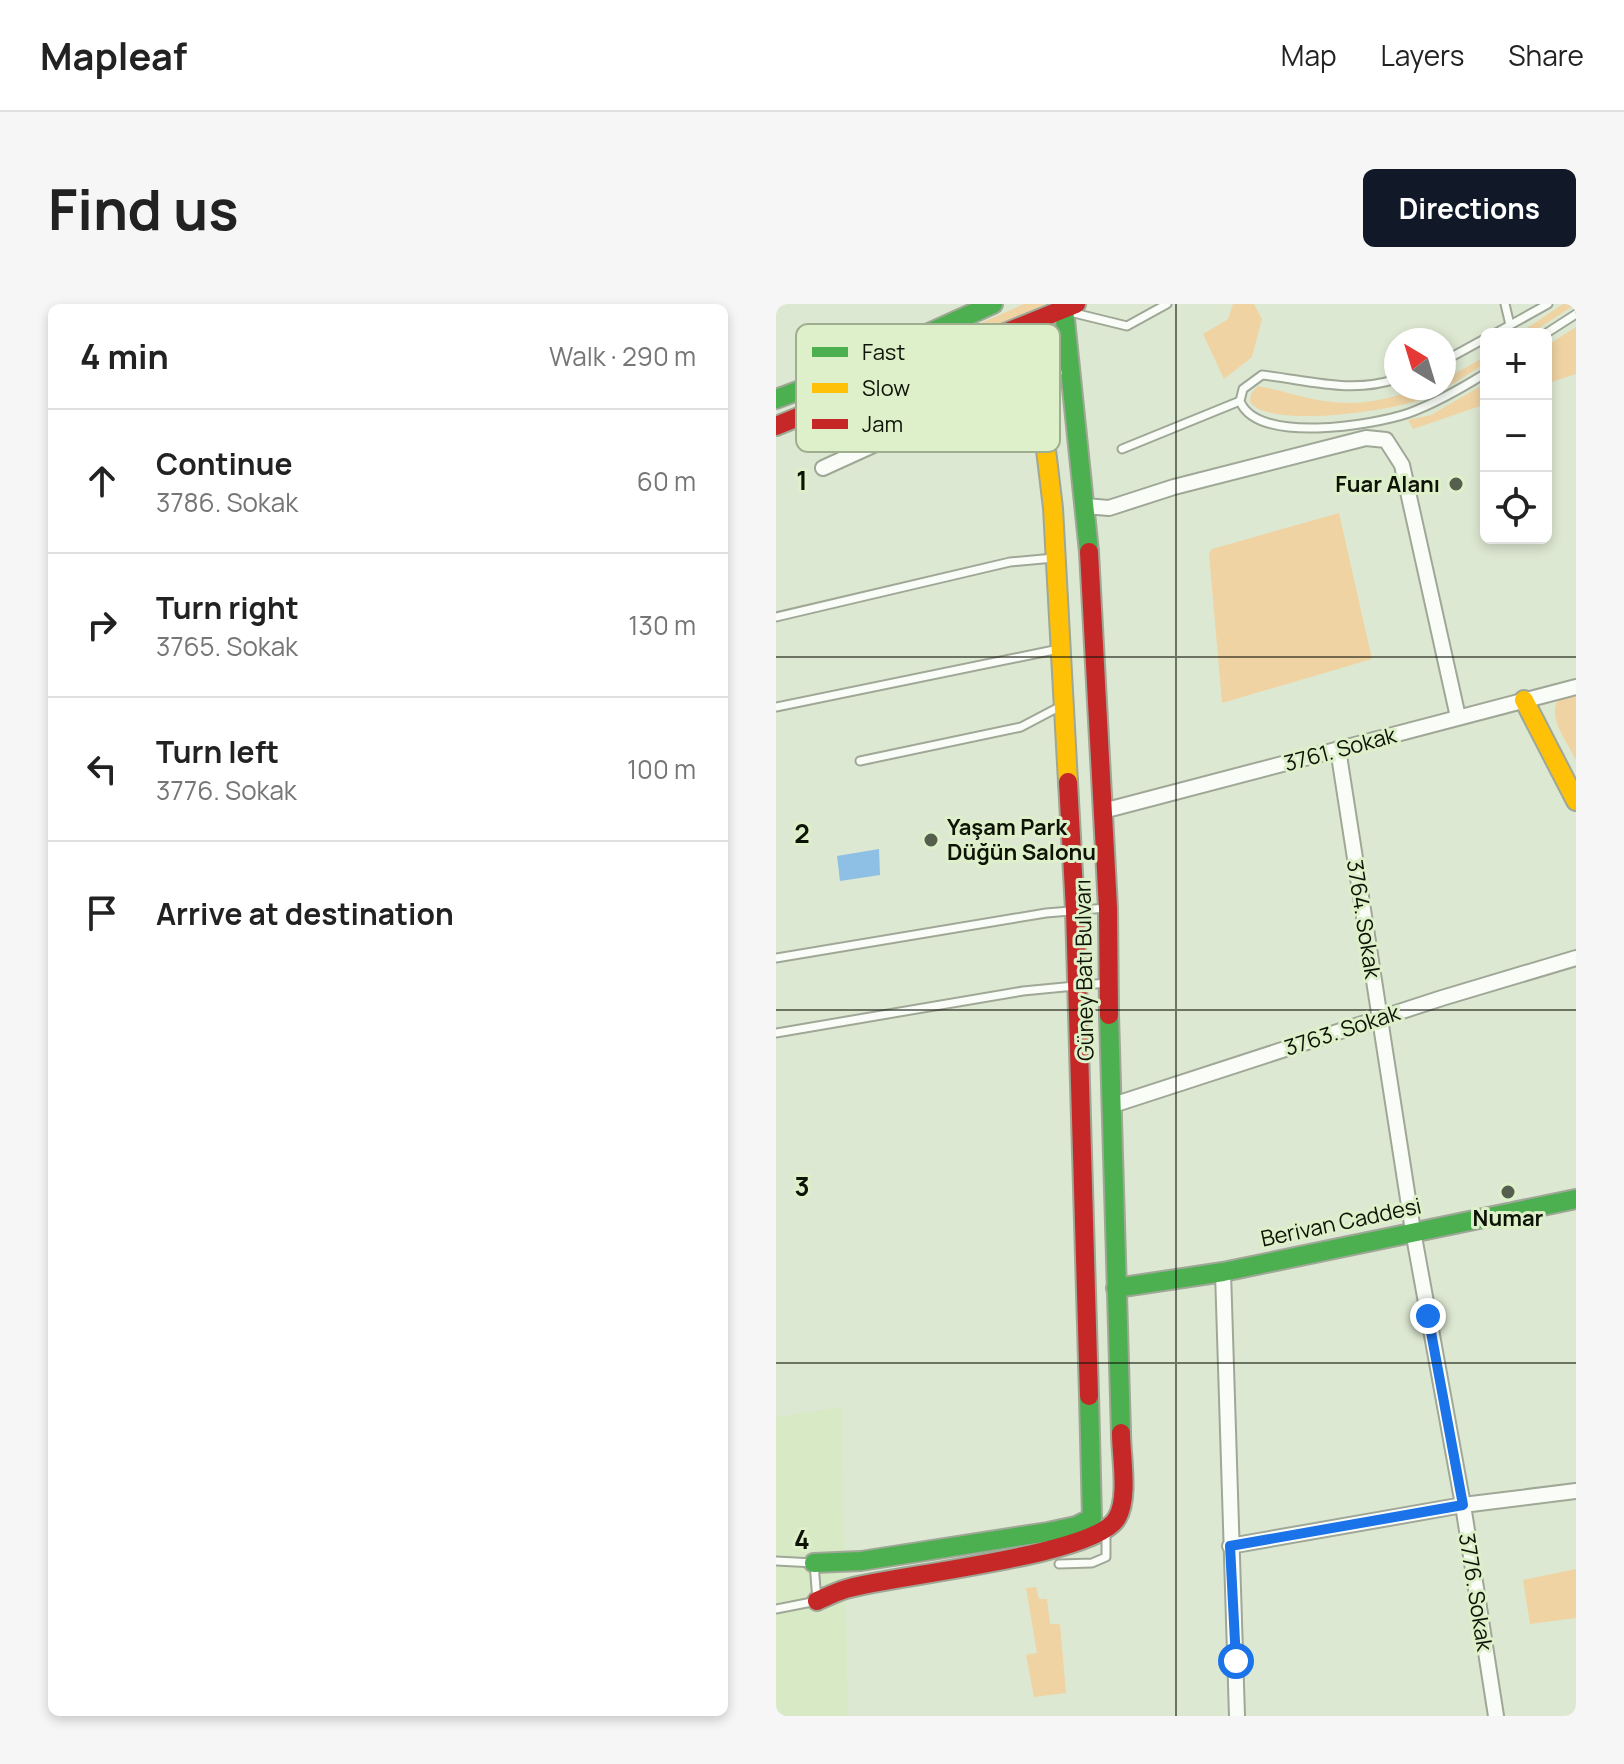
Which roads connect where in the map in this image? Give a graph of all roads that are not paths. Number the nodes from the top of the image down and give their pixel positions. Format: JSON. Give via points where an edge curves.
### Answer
{"nodes":[{"id":1,"x":993,"y":304,"type":"edge"},
{"id":2,"x":1167,"y":304,"type":"edge"},
{"id":3,"x":1505,"y":304,"type":"edge"},
{"id":4,"x":1548,"y":304,"type":"edge"},
{"id":5,"x":1070,"y":307,"type":"edge"},
{"id":6,"x":1576,"y":314,"type":"edge"},
{"id":7,"x":949,"y":324,"type":"edge"},
{"id":8,"x":1028,"y":324,"type":"edge"},
{"id":9,"x":1510,"y":325,"type":"junction"},
{"id":10,"x":1505,"y":328,"type":"edge"},
{"id":11,"x":1552,"y":329,"type":"edge"},
{"id":12,"x":1480,"y":341,"type":"edge"},
{"id":13,"x":1456,"y":354,"type":"edge"},
{"id":14,"x":1071,"y":369,"type":"junction"},
{"id":15,"x":1060,"y":371,"type":"edge"},
{"id":16,"x":1480,"y":377,"type":"edge"},
{"id":17,"x":1384,"y":384,"type":"edge"},
{"id":18,"x":796,"y":392,"type":"edge"},
{"id":19,"x":776,"y":399,"type":"edge"},
{"id":20,"x":1240,"y":401,"type":"junction"},
{"id":21,"x":796,"y":418,"type":"edge"},
{"id":22,"x":776,"y":426,"type":"edge"},
{"id":23,"x":1122,"y":449,"type":"dead end"},
{"id":24,"x":858,"y":452,"type":"edge"},
{"id":25,"x":1047,"y":452,"type":"edge"},
{"id":26,"x":823,"y":468,"type":"dead end"},
{"id":27,"x":1085,"y":506,"type":"junction"},
{"id":28,"x":1056,"y":558,"type":"junction"},
{"id":29,"x":776,"y":617,"type":"edge"},
{"id":30,"x":1062,"y":649,"type":"junction"},
{"id":31,"x":1576,"y":687,"type":"edge"},
{"id":32,"x":1524,"y":700,"type":"junction"},
{"id":33,"x":1065,"y":704,"type":"junction"},
{"id":34,"x":776,"y":707,"type":"edge"},
{"id":35,"x":1458,"y":717,"type":"junction"},
{"id":36,"x":1338,"y":749,"type":"junction"},
{"id":37,"x":860,"y":761,"type":"dead end"},
{"id":38,"x":1576,"y":801,"type":"edge"},
{"id":39,"x":1103,"y":811,"type":"junction"},
{"id":40,"x":1108,"y":908,"type":"junction"},
{"id":41,"x":1075,"y":910,"type":"junction"},
{"id":42,"x":776,"y":958,"type":"edge"},
{"id":43,"x":1576,"y":958,"type":"edge"},
{"id":44,"x":1108,"y":983,"type":"junction"},
{"id":45,"x":1076,"y":986,"type":"junction"},
{"id":46,"x":1380,"y":1018,"type":"junction"},
{"id":47,"x":776,"y":1033,"type":"edge"},
{"id":48,"x":1110,"y":1106,"type":"junction"},
{"id":49,"x":1576,"y":1199,"type":"edge"},
{"id":50,"x":1413,"y":1231,"type":"junction"},
{"id":51,"x":1223,"y":1272,"type":"junction"},
{"id":52,"x":1116,"y":1288,"type":"junction"},
{"id":53,"x":1576,"y":1491,"type":"edge"},
{"id":54,"x":1463,"y":1505,"type":"junction"},
{"id":55,"x":1102,"y":1519,"type":"junction"},
{"id":56,"x":1230,"y":1546,"type":"junction"},
{"id":57,"x":776,"y":1561,"type":"edge"},
{"id":58,"x":814,"y":1563,"type":"junction"},
{"id":59,"x":1059,"y":1564,"type":"dead end"},
{"id":60,"x":817,"y":1601,"type":"junction"},
{"id":61,"x":776,"y":1609,"type":"edge"},
{"id":62,"x":1237,"y":1716,"type":"edge"},
{"id":63,"x":1496,"y":1716,"type":"edge"}],
"edges":[{"from":1,"to":7,"type":"main road"},
{"from":2,"to":5,"type":"lane","via":[[1127,326]]},
{"from":3,"to":9,"type":"lane"},
{"from":4,"to":9,"type":"lane"},
{"from":5,"to":8,"type":"main road"},
{"from":5,"to":14,"type":"main road","name":"Güney Batı Bulvarı"},
{"from":6,"to":11,"type":"lane"},
{"from":9,"to":10,"type":"lane"},
{"from":12,"to":13,"type":"lane"},
{"from":14,"to":15,"type":"street"},
{"from":14,"to":27,"type":"main road","name":"Güney Batı Bulvarı"},
{"from":16,"to":20,"type":"lane","via":[[1409,413],[1345,427],[1265,422],[1248,415]]},
{"from":17,"to":20,"type":"lane","via":[[1354,388],[1262,375],[1243,389]]},
{"from":18,"to":19,"type":"main road"},
{"from":20,"to":23,"type":"lane"},
{"from":21,"to":22,"type":"main road"},
{"from":24,"to":26,"type":"street"},
{"from":25,"to":28,"type":"main road","name":"Güney Batı Bulvarı"},
{"from":27,"to":35,"type":"street","via":[[1109,508],[1366,438],[1386,440],[1402,465]]},
{"from":27,"to":39,"type":"main road","name":"Güney Batı Bulvarı"},
{"from":28,"to":29,"type":"lane","via":[[1010,562]]},
{"from":28,"to":30,"type":"main road","name":"Güney Batı Bulvarı"},
{"from":30,"to":33,"type":"main road","name":"Güney Batı Bulvarı"},
{"from":30,"to":34,"type":"lane"},
{"from":31,"to":32,"type":"street","name":"3761. Sokak"},
{"from":32,"to":35,"type":"street","name":"3761. Sokak"},
{"from":32,"to":38,"type":"main road"},
{"from":33,"to":37,"type":"lane","via":[[1021,727]]},
{"from":33,"to":41,"type":"main road","name":"Güney Batı Bulvarı"},
{"from":35,"to":36,"type":"street","name":"3761. Sokak"},
{"from":36,"to":39,"type":"street","name":"3761. Sokak"},
{"from":36,"to":46,"type":"street","name":"3764. Sokak"},
{"from":39,"to":40,"type":"main road","name":"Güney Batı Bulvarı"},
{"from":40,"to":41,"type":"lane"},
{"from":40,"to":44,"type":"main road","name":"Güney Batı Bulvarı"},
{"from":41,"to":42,"type":"lane"},
{"from":41,"to":45,"type":"main road","name":"Güney Batı Bulvarı"},
{"from":43,"to":46,"type":"street","name":"3763. Sokak"},
{"from":44,"to":45,"type":"lane"},
{"from":44,"to":48,"type":"main road","name":"Güney Batı Bulvarı"},
{"from":45,"to":47,"type":"lane"},
{"from":45,"to":55,"type":"main road","name":"Güney Batı Bulvarı"},
{"from":46,"to":48,"type":"street","name":"3763. Sokak"},
{"from":46,"to":50,"type":"street","name":"3764. Sokak"},
{"from":48,"to":52,"type":"main road","name":"Güney Batı Bulvarı"},
{"from":49,"to":50,"type":"main road","name":"Berivan Caddesi"},
{"from":50,"to":51,"type":"main road","name":"Berivan Caddesi"},
{"from":50,"to":54,"type":"street","name":"3776. Sokak"},
{"from":51,"to":52,"type":"main road","name":"Berivan Caddesi"},
{"from":51,"to":56,"type":"street"},
{"from":52,"to":55,"type":"main road","name":"Güney Batı Bulvarı","via":[[1123,1502]]},
{"from":53,"to":54,"type":"street"},
{"from":54,"to":56,"type":"street"},
{"from":54,"to":63,"type":"street","name":"3776. Sokak"},
{"from":55,"to":58,"type":"main road","via":[[861,1561]]},
{"from":55,"to":59,"type":"lane","via":[[1106,1557]]},
{"from":55,"to":60,"type":"main road","via":[[1083,1540],[846,1589]]},
{"from":56,"to":62,"type":"street"},
{"from":57,"to":58,"type":"lane"},
{"from":58,"to":60,"type":"lane"},
{"from":60,"to":61,"type":"lane"}]}
